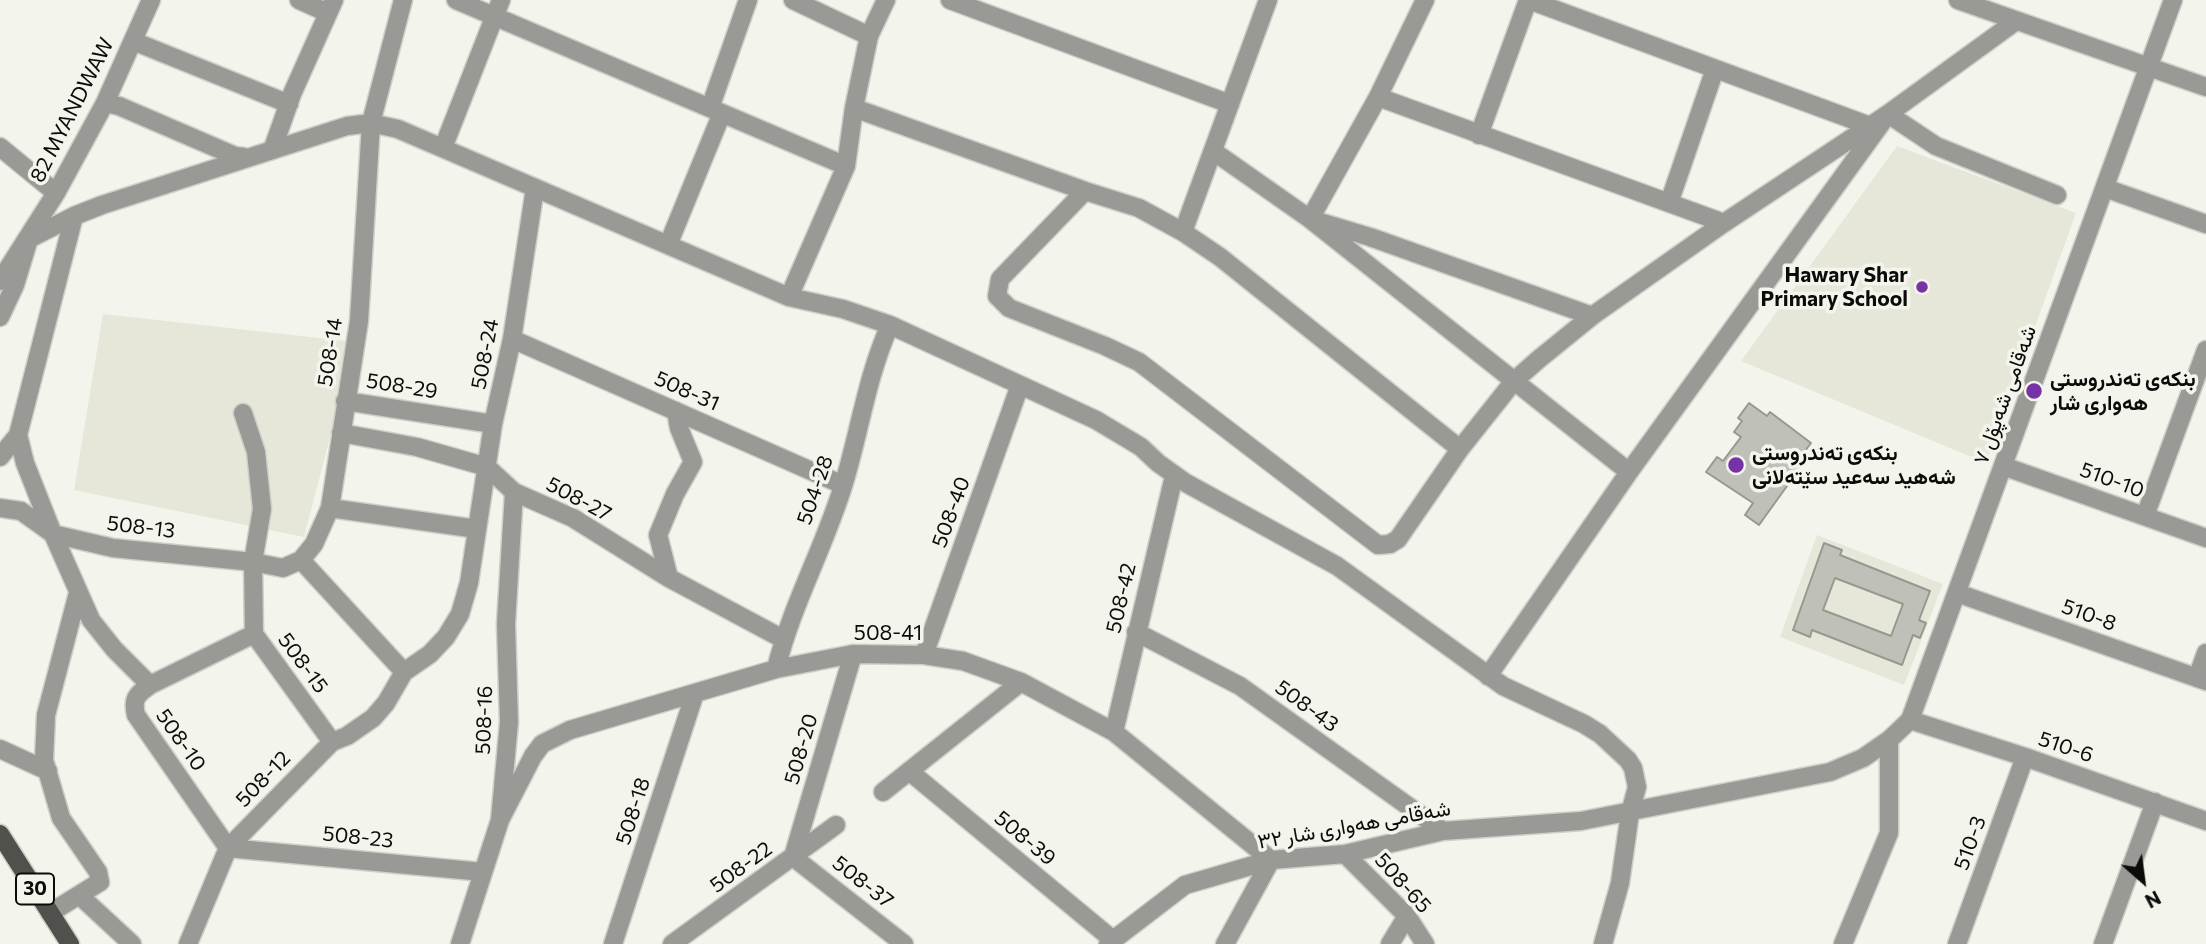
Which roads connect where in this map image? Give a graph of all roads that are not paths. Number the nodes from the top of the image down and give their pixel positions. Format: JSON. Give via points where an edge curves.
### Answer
{"nodes":[{"id":1,"x":151,"y":0,"type":"edge"},
{"id":2,"x":299,"y":0,"type":"edge"},
{"id":3,"x":403,"y":0,"type":"edge"},
{"id":4,"x":456,"y":0,"type":"edge"},
{"id":5,"x":748,"y":0,"type":"edge"},
{"id":6,"x":793,"y":0,"type":"edge"},
{"id":7,"x":886,"y":0,"type":"edge"},
{"id":8,"x":950,"y":0,"type":"edge"},
{"id":9,"x":1268,"y":0,"type":"edge"},
{"id":10,"x":1425,"y":0,"type":"edge"},
{"id":11,"x":1529,"y":0,"type":"edge"},
{"id":12,"x":1958,"y":0,"type":"edge"},
{"id":13,"x":2174,"y":0,"type":"edge"},
{"id":14,"x":331,"y":6,"type":"edge"},
{"id":15,"x":497,"y":8,"type":"edge"},
{"id":16,"x":2016,"y":21,"type":"junction"},
{"id":17,"x":869,"y":36,"type":"junction"},
{"id":18,"x":133,"y":41,"type":"junction"},
{"id":19,"x":2149,"y":68,"type":"junction"},
{"id":20,"x":1715,"y":69,"type":"junction"},
{"id":21,"x":2206,"y":87,"type":"edge"},
{"id":22,"x":1378,"y":97,"type":"junction"},
{"id":23,"x":105,"y":103,"type":"junction"},
{"id":24,"x":289,"y":104,"type":"junction"},
{"id":25,"x":1230,"y":104,"type":"junction"},
{"id":26,"x":854,"y":108,"type":"junction"},
{"id":27,"x":716,"y":110,"type":"junction"},
{"id":28,"x":1888,"y":114,"type":"junction"},
{"id":29,"x":371,"y":123,"type":"junction"},
{"id":30,"x":1870,"y":126,"type":"junction"},
{"id":31,"x":1479,"y":135,"type":"junction"},
{"id":32,"x":0,"y":147,"type":"edge"},
{"id":33,"x":273,"y":148,"type":"junction"},
{"id":34,"x":443,"y":148,"type":"junction"},
{"id":35,"x":1213,"y":151,"type":"junction"},
{"id":36,"x":244,"y":157,"type":"junction"},
{"id":37,"x":846,"y":166,"type":"junction"},
{"id":38,"x":535,"y":188,"type":"junction"},
{"id":39,"x":2105,"y":188,"type":"junction"},
{"id":40,"x":1085,"y":191,"type":"junction"},
{"id":41,"x":56,"y":193,"type":"junction"},
{"id":42,"x":2057,"y":195,"type":"dead end"},
{"id":43,"x":1669,"y":203,"type":"junction"},
{"id":44,"x":74,"y":216,"type":"junction"},
{"id":45,"x":1310,"y":219,"type":"junction"},
{"id":46,"x":1724,"y":223,"type":"junction"},
{"id":47,"x":2206,"y":224,"type":"edge"},
{"id":48,"x":1183,"y":232,"type":"junction"},
{"id":49,"x":29,"y":239,"type":"junction"},
{"id":50,"x":668,"y":245,"type":"junction"},
{"id":51,"x":0,"y":281,"type":"edge"},
{"id":52,"x":789,"y":297,"type":"junction"},
{"id":53,"x":1592,"y":316,"type":"junction"},
{"id":54,"x":0,"y":317,"type":"edge"},
{"id":55,"x":890,"y":325,"type":"junction"},
{"id":56,"x":512,"y":339,"type":"junction"},
{"id":57,"x":2204,"y":360,"type":"edge"},
{"id":58,"x":1514,"y":381,"type":"junction"},
{"id":59,"x":1020,"y":385,"type":"junction"},
{"id":60,"x":345,"y":401,"type":"junction"},
{"id":61,"x":676,"y":411,"type":"junction"},
{"id":62,"x":243,"y":413,"type":"dead end"},
{"id":63,"x":494,"y":424,"type":"junction"},
{"id":64,"x":341,"y":433,"type":"junction"},
{"id":65,"x":18,"y":435,"type":"junction"},
{"id":66,"x":1460,"y":449,"type":"junction"},
{"id":67,"x":0,"y":457,"type":"edge"},
{"id":68,"x":2003,"y":466,"type":"junction"},
{"id":69,"x":487,"y":467,"type":"junction"},
{"id":70,"x":1629,"y":472,"type":"junction"},
{"id":71,"x":1174,"y":476,"type":"junction"},
{"id":72,"x":844,"y":485,"type":"junction"},
{"id":73,"x":514,"y":492,"type":"junction"},
{"id":74,"x":0,"y":508,"type":"edge"},
{"id":75,"x":330,"y":508,"type":"junction"},
{"id":76,"x":2145,"y":516,"type":"junction"},
{"id":77,"x":477,"y":529,"type":"junction"},
{"id":78,"x":53,"y":534,"type":"junction"},
{"id":79,"x":2206,"y":538,"type":"edge"},
{"id":80,"x":301,"y":560,"type":"junction"},
{"id":81,"x":253,"y":562,"type":"junction"},
{"id":82,"x":668,"y":578,"type":"junction"},
{"id":83,"x":78,"y":593,"type":"junction"},
{"id":84,"x":1957,"y":593,"type":"junction"},
{"id":85,"x":1136,"y":632,"type":"junction"},
{"id":86,"x":254,"y":634,"type":"junction"},
{"id":87,"x":783,"y":639,"type":"junction"},
{"id":88,"x":2206,"y":653,"type":"edge"},
{"id":89,"x":853,"y":654,"type":"junction"},
{"id":90,"x":924,"y":654,"type":"junction"},
{"id":91,"x":776,"y":669,"type":"junction"},
{"id":92,"x":404,"y":672,"type":"junction"},
{"id":93,"x":1488,"y":676,"type":"junction"},
{"id":94,"x":2202,"y":680,"type":"edge"},
{"id":95,"x":1021,"y":682,"type":"junction"},
{"id":96,"x":150,"y":685,"type":"junction"},
{"id":97,"x":695,"y":692,"type":"junction"},
{"id":98,"x":1910,"y":720,"type":"junction"},
{"id":99,"x":1114,"y":732,"type":"junction"},
{"id":100,"x":1889,"y":740,"type":"junction"},
{"id":101,"x":332,"y":742,"type":"junction"},
{"id":102,"x":0,"y":749,"type":"edge"},
{"id":103,"x":2025,"y":757,"type":"junction"},
{"id":104,"x":48,"y":771,"type":"junction"},
{"id":105,"x":909,"y":771,"type":"junction"},
{"id":106,"x":883,"y":792,"type":"dead end"},
{"id":107,"x":2155,"y":802,"type":"junction"},
{"id":108,"x":1630,"y":813,"type":"junction"},
{"id":109,"x":500,"y":820,"type":"junction"},
{"id":110,"x":2206,"y":821,"type":"edge"},
{"id":111,"x":836,"y":825,"type":"dead end"},
{"id":112,"x":1443,"y":831,"type":"junction"},
{"id":113,"x":0,"y":834,"type":"edge"},
{"id":114,"x":228,"y":848,"type":"junction"},
{"id":115,"x":1345,"y":853,"type":"junction"},
{"id":116,"x":793,"y":856,"type":"junction"},
{"id":117,"x":1271,"y":860,"type":"junction"},
{"id":118,"x":483,"y":872,"type":"junction"},
{"id":119,"x":79,"y":895,"type":"junction"},
{"id":120,"x":50,"y":913,"type":"junction"},
{"id":121,"x":1407,"y":916,"type":"junction"},
{"id":122,"x":892,"y":940,"type":"edge"},
{"id":123,"x":1110,"y":942,"type":"edge"},
{"id":124,"x":70,"y":944,"type":"edge"},
{"id":125,"x":132,"y":944,"type":"edge"},
{"id":126,"x":188,"y":944,"type":"edge"},
{"id":127,"x":460,"y":944,"type":"edge"},
{"id":128,"x":614,"y":944,"type":"edge"},
{"id":129,"x":672,"y":944,"type":"edge"},
{"id":130,"x":1225,"y":944,"type":"edge"},
{"id":131,"x":1390,"y":944,"type":"edge"},
{"id":132,"x":1425,"y":944,"type":"edge"},
{"id":133,"x":1603,"y":944,"type":"edge"},
{"id":134,"x":1843,"y":944,"type":"edge"},
{"id":135,"x":1957,"y":944,"type":"edge"},
{"id":136,"x":2103,"y":944,"type":"edge"}],
"edges":[{"from":1,"to":18,"type":"street","name":"82 MYANDWAW"},
{"from":2,"to":14,"type":"street"},
{"from":3,"to":29,"type":"street","name":"508-14"},
{"from":4,"to":15,"type":"street"},
{"from":5,"to":27,"type":"street"},
{"from":6,"to":17,"type":"street"},
{"from":7,"to":17,"type":"street"},
{"from":8,"to":25,"type":"street"},
{"from":9,"to":25,"type":"street"},
{"from":10,"to":22,"type":"street"},
{"from":11,"to":20,"type":"street"},
{"from":11,"to":31,"type":"street"},
{"from":12,"to":16,"type":"street"},
{"from":13,"to":19,"type":"street","name":"شەقامی شەپۆل ٧"},
{"from":14,"to":24,"type":"street"},
{"from":15,"to":27,"type":"street"},
{"from":15,"to":34,"type":"street"},
{"from":16,"to":19,"type":"street"},
{"from":16,"to":28,"type":"street"},
{"from":17,"to":26,"type":"street"},
{"from":18,"to":23,"type":"street","name":"82 MYANDWAW"},
{"from":18,"to":24,"type":"street"},
{"from":19,"to":21,"type":"street"},
{"from":19,"to":39,"type":"street","name":"شەقامی شەپۆل ٧"},
{"from":20,"to":30,"type":"street"},
{"from":20,"to":43,"type":"street"},
{"from":22,"to":31,"type":"street"},
{"from":22,"to":45,"type":"street"},
{"from":23,"to":36,"type":"street"},
{"from":23,"to":41,"type":"street","name":"82 MYANDWAW"},
{"from":24,"to":33,"type":"street"},
{"from":25,"to":35,"type":"street"},
{"from":26,"to":37,"type":"street"},
{"from":26,"to":40,"type":"street"},
{"from":27,"to":37,"type":"street"},
{"from":27,"to":50,"type":"street"},
{"from":28,"to":30,"type":"street"},
{"from":28,"to":42,"type":"street","via":[[1936,146]]},
{"from":28,"to":70,"type":"street"},
{"from":29,"to":33,"type":"street","via":[[347,125]]},
{"from":29,"to":34,"type":"street"},
{"from":29,"to":60,"type":"street","name":"508-14","via":[[359,321]]},
{"from":30,"to":46,"type":"street"},
{"from":31,"to":43,"type":"street"},
{"from":32,"to":41,"type":"street"},
{"from":33,"to":36,"type":"street"},
{"from":34,"to":38,"type":"street"},
{"from":35,"to":45,"type":"street"},
{"from":35,"to":48,"type":"street"},
{"from":36,"to":44,"type":"street"},
{"from":37,"to":52,"type":"street"},
{"from":38,"to":50,"type":"street"},
{"from":38,"to":56,"type":"street","name":"508-24"},
{"from":39,"to":47,"type":"street"},
{"from":39,"to":68,"type":"street","name":"شەقامی شەپۆل ٧"},
{"from":40,"to":48,"type":"street","via":[[1139,208]]},
{"from":40,"to":66,"type":"street","via":[[1000,279],[997,296],[1009,308],[1139,362],[1378,545],[1398,539]]},
{"from":41,"to":49,"type":"street","name":"82 MYANDWAW"},
{"from":43,"to":46,"type":"street"},
{"from":44,"to":49,"type":"street"},
{"from":44,"to":65,"type":"street"},
{"from":45,"to":53,"type":"street"},
{"from":45,"to":58,"type":"street"},
{"from":46,"to":53,"type":"street"},
{"from":48,"to":66,"type":"street"},
{"from":49,"to":51,"type":"street"},
{"from":49,"to":54,"type":"street"},
{"from":50,"to":52,"type":"street"},
{"from":52,"to":55,"type":"street"},
{"from":53,"to":58,"type":"street"},
{"from":55,"to":59,"type":"street"},
{"from":55,"to":72,"type":"street","name":"504-28","via":[[876,356]]},
{"from":56,"to":61,"type":"street","name":"508-31"},
{"from":56,"to":63,"type":"street","name":"508-24"},
{"from":57,"to":76,"type":"street"},
{"from":58,"to":66,"type":"street"},
{"from":58,"to":70,"type":"street"},
{"from":59,"to":71,"type":"street","via":[[1131,440]]},
{"from":59,"to":90,"type":"street","name":"508-40"},
{"from":60,"to":63,"type":"street","name":"508-29"},
{"from":60,"to":64,"type":"street","name":"508-14"},
{"from":61,"to":72,"type":"street","name":"508-31"},
{"from":61,"to":82,"type":"street","via":[[693,462],[658,535]]},
{"from":62,"to":81,"type":"street","name":"508-15","via":[[256,452],[262,509]]},
{"from":63,"to":69,"type":"street","name":"508-24"},
{"from":64,"to":69,"type":"street","name":"508-27","via":[[417,447]]},
{"from":64,"to":75,"type":"street","name":"508-14"},
{"from":65,"to":67,"type":"street"},
{"from":65,"to":78,"type":"street"},
{"from":68,"to":76,"type":"street","name":"510-10"},
{"from":68,"to":84,"type":"street","name":"شەقامی شەپۆل ٧"},
{"from":69,"to":73,"type":"street","name":"508-27"},
{"from":69,"to":77,"type":"street","name":"508-24"},
{"from":70,"to":93,"type":"street"},
{"from":71,"to":85,"type":"street","name":"508-42"},
{"from":71,"to":93,"type":"street","via":[[1336,566]]},
{"from":72,"to":87,"type":"street","name":"504-28"},
{"from":73,"to":82,"type":"street","name":"508-27","via":[[573,519]]},
{"from":73,"to":109,"type":"street","name":"508-16","via":[[506,624],[509,722]]},
{"from":74,"to":78,"type":"street","name":"508-13","via":[[21,511]]},
{"from":75,"to":77,"type":"street"},
{"from":75,"to":80,"type":"street","name":"508-14","via":[[314,544]]},
{"from":76,"to":79,"type":"street","name":"510-10"},
{"from":77,"to":92,"type":"street","name":"508-24","via":[[460,614],[446,637]]},
{"from":78,"to":81,"type":"street","name":"508-13","via":[[113,548]]},
{"from":78,"to":83,"type":"street"},
{"from":80,"to":81,"type":"street","name":"508-13","via":[[284,568]]},
{"from":80,"to":92,"type":"street"},
{"from":81,"to":86,"type":"street","name":"508-15"},
{"from":82,"to":87,"type":"street","name":"508-27"},
{"from":83,"to":96,"type":"street","via":[[91,620]]},
{"from":83,"to":104,"type":"street","via":[[46,716],[44,760]]},
{"from":84,"to":94,"type":"street","name":"510-8"},
{"from":84,"to":98,"type":"street","name":"شەقامی شەپۆل ٧"},
{"from":85,"to":99,"type":"street","name":"508-42"},
{"from":85,"to":112,"type":"street","name":"508-43","via":[[1240,686]]},
{"from":86,"to":96,"type":"street","name":"508-10"},
{"from":86,"to":101,"type":"street","name":"508-15"},
{"from":87,"to":91,"type":"street","name":"504-28"},
{"from":88,"to":94,"type":"street"},
{"from":89,"to":90,"type":"street","name":"508-41"},
{"from":89,"to":91,"type":"street","name":"508-41"},
{"from":89,"to":116,"type":"street","name":"508-20"},
{"from":90,"to":95,"type":"street","name":"508-41","via":[[963,661]]},
{"from":91,"to":97,"type":"street","name":"508-41"},
{"from":92,"to":101,"type":"street","name":"508-12","via":[[373,718]]},
{"from":93,"to":108,"type":"street","via":[[1584,724],[1615,746],[1636,777]]},
{"from":95,"to":99,"type":"street","name":"508-41"},
{"from":95,"to":105,"type":"street"},
{"from":96,"to":114,"type":"street","name":"508-10","via":[[136,695],[136,715]]},
{"from":97,"to":109,"type":"street","name":"508-41","via":[[570,730],[542,744]]},
{"from":97,"to":128,"type":"street","name":"508-18"},
{"from":98,"to":100,"type":"street","name":"شەقامی شەپۆل ٧"},
{"from":98,"to":103,"type":"street","name":"510-6"},
{"from":99,"to":117,"type":"street","name":"508-41"},
{"from":100,"to":108,"type":"street","name":"شەقامی شەپۆل ٧","via":[[1830,772]]},
{"from":100,"to":134,"type":"street","via":[[1889,833]]},
{"from":101,"to":114,"type":"street","name":"508-12"},
{"from":102,"to":104,"type":"street"},
{"from":103,"to":107,"type":"street","name":"510-6"},
{"from":103,"to":135,"type":"street","name":"510-3"},
{"from":104,"to":119,"type":"street","via":[[61,818],[98,872],[100,882]]},
{"from":105,"to":106,"type":"street"},
{"from":105,"to":123,"type":"street","name":"508-39"},
{"from":107,"to":110,"type":"street","name":"510-6"},
{"from":107,"to":136,"type":"street"},
{"from":108,"to":112,"type":"street","name":"شەقامی هەواری شار ٣٢"},
{"from":108,"to":133,"type":"street","via":[[1620,883]]},
{"from":109,"to":118,"type":"street","name":"508-16"},
{"from":111,"to":116,"type":"street","name":"508-22"},
{"from":112,"to":115,"type":"street","name":"شەقامی هەواری شار ٣٢"},
{"from":113,"to":120,"type":"main road","number":"30"},
{"from":114,"to":118,"type":"street","name":"508-23"},
{"from":114,"to":126,"type":"street","name":"508-12"},
{"from":115,"to":117,"type":"street","name":"شەقامی هەواری شار ٣٢"},
{"from":115,"to":121,"type":"street","name":"508-65"},
{"from":116,"to":122,"type":"street","name":"508-37"},
{"from":116,"to":129,"type":"street","name":"508-22"},
{"from":117,"to":123,"type":"street","name":"شەقامی هەواری شار ٣٢","via":[[1185,886]]},
{"from":117,"to":130,"type":"street"},
{"from":118,"to":127,"type":"street","name":"508-16"},
{"from":119,"to":120,"type":"street"},
{"from":119,"to":125,"type":"street"},
{"from":120,"to":124,"type":"main road","number":"30"},
{"from":121,"to":131,"type":"street"},
{"from":121,"to":132,"type":"street","name":"508-65"}]}
